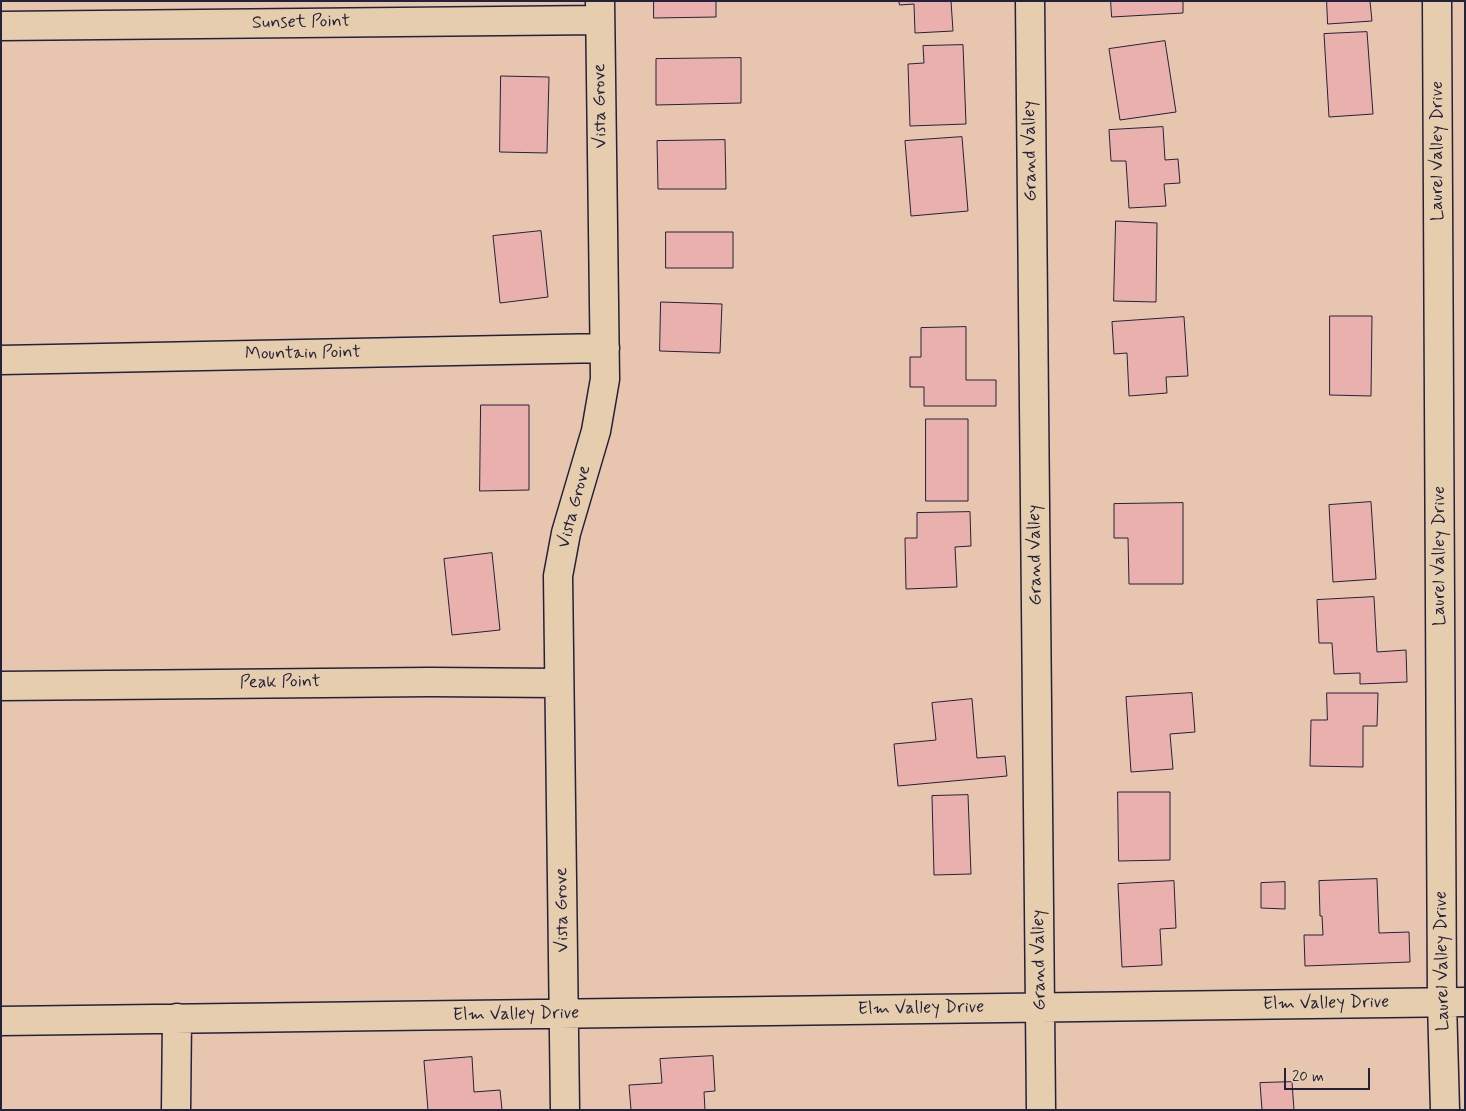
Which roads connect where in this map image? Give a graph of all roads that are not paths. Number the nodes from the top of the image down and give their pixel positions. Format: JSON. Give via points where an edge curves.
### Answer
{"nodes":[{"id":1,"x":1030,"y":1,"type":"edge"},
{"id":2,"x":1437,"y":1,"type":"edge"},
{"id":3,"x":600,"y":11,"type":"edge"},
{"id":4,"x":1,"y":26,"type":"edge"},
{"id":5,"x":605,"y":348,"type":"junction"},
{"id":6,"x":1,"y":360,"type":"edge"},
{"id":7,"x":560,"y":683,"type":"junction"},
{"id":8,"x":1,"y":686,"type":"edge"},
{"id":9,"x":1454,"y":1002,"type":"edge"},
{"id":10,"x":1041,"y":1007,"type":"junction"},
{"id":11,"x":564,"y":1014,"type":"junction"},
{"id":12,"x":177,"y":1018,"type":"junction"},
{"id":13,"x":1,"y":1021,"type":"edge"},
{"id":14,"x":176,"y":1110,"type":"edge"},
{"id":15,"x":565,"y":1110,"type":"edge"},
{"id":16,"x":1041,"y":1110,"type":"edge"},
{"id":17,"x":1446,"y":1110,"type":"edge"}],
"edges":[{"from":1,"to":10,"type":"street","name":"Grand Valley"},
{"from":2,"to":9,"type":"street","name":"Laurel Valley Drive"},
{"from":3,"to":4,"type":"street","name":"Sunset Point"},
{"from":3,"to":5,"type":"street","name":"Vista Grove"},
{"from":5,"to":6,"type":"street","name":"Mountain Point"},
{"from":5,"to":7,"type":"street","name":"Vista Grove","via":[[605,379],[596,431],[566,533],[558,576]]},
{"from":7,"to":8,"type":"street","name":"Peak Point"},
{"from":7,"to":11,"type":"street","name":"Vista Grove"},
{"from":9,"to":10,"type":"street","name":"Elm Valley Drive"},
{"from":9,"to":17,"type":"street","name":"Laurel Valley Drive"},
{"from":10,"to":11,"type":"street","name":"Elm Valley Drive"},
{"from":10,"to":16,"type":"street","name":"Grand Valley"},
{"from":11,"to":12,"type":"street","name":"Elm Valley Drive"},
{"from":11,"to":15,"type":"street","name":"Vista Grove"},
{"from":12,"to":13,"type":"street","name":"Elm Valley Drive"},
{"from":12,"to":14,"type":"street"}]}
